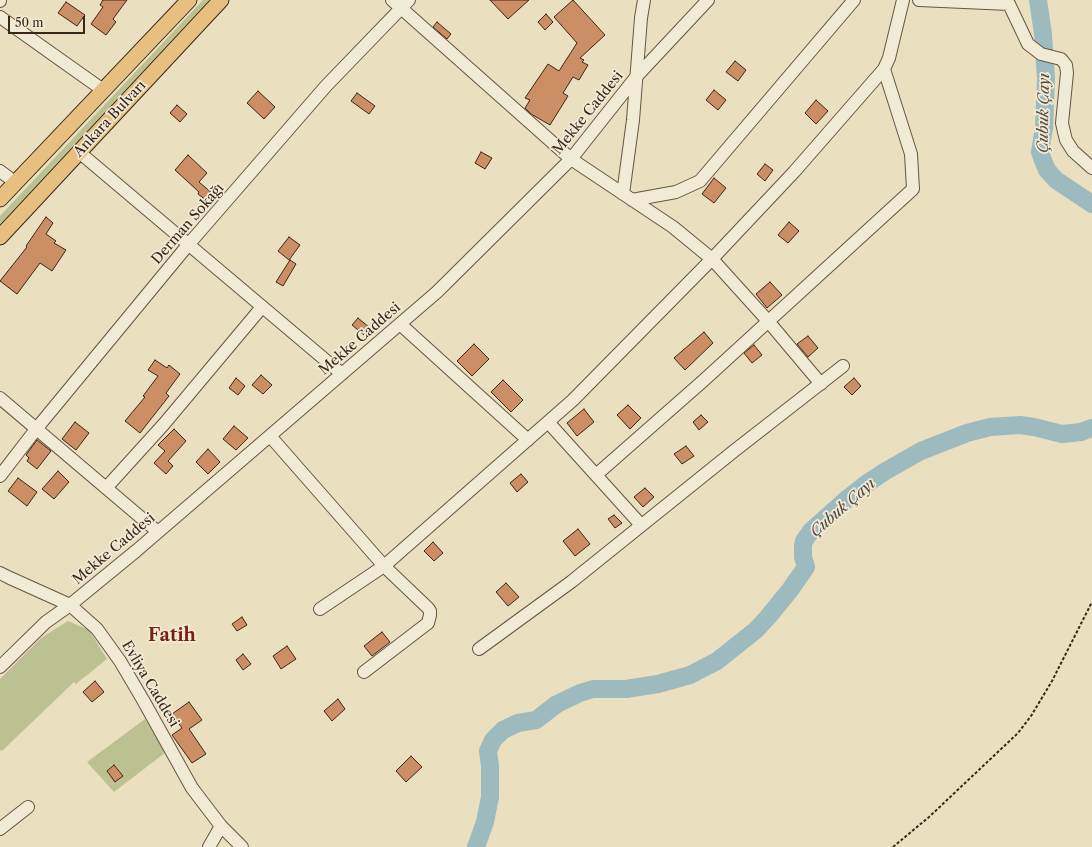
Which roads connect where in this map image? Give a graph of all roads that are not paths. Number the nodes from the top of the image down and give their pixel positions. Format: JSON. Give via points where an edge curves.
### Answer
{"nodes":[{"id":1,"x":189,"y":0,"type":"edge"},
{"id":2,"x":221,"y":0,"type":"edge"},
{"id":3,"x":644,"y":0,"type":"edge"},
{"id":4,"x":708,"y":0,"type":"edge"},
{"id":5,"x":854,"y":0,"type":"edge"},
{"id":6,"x":903,"y":0,"type":"edge"},
{"id":7,"x":919,"y":0,"type":"edge"},
{"id":8,"x":1009,"y":2,"type":"edge"},
{"id":9,"x":400,"y":3,"type":"edge"},
{"id":10,"x":0,"y":17,"type":"edge"},
{"id":11,"x":884,"y":69,"type":"junction"},
{"id":12,"x":636,"y":77,"type":"junction"},
{"id":13,"x":103,"y":90,"type":"junction"},
{"id":14,"x":79,"y":152,"type":"junction"},
{"id":15,"x":571,"y":159,"type":"junction"},
{"id":16,"x":1092,"y":168,"type":"edge"},
{"id":17,"x":0,"y":171,"type":"edge"},
{"id":18,"x":16,"y":183,"type":"junction"},
{"id":19,"x":628,"y":197,"type":"junction"},
{"id":20,"x":0,"y":199,"type":"edge"},
{"id":21,"x":0,"y":237,"type":"edge"},
{"id":22,"x":188,"y":245,"type":"junction"},
{"id":23,"x":712,"y":259,"type":"junction"},
{"id":24,"x":262,"y":307,"type":"junction"},
{"id":25,"x":768,"y":321,"type":"junction"},
{"id":26,"x":400,"y":324,"type":"junction"},
{"id":27,"x":843,"y":366,"type":"dead end"},
{"id":28,"x":342,"y":374,"type":"junction"},
{"id":29,"x":820,"y":384,"type":"junction"},
{"id":30,"x":0,"y":398,"type":"edge"},
{"id":31,"x":548,"y":422,"type":"junction"},
{"id":32,"x":37,"y":428,"type":"junction"},
{"id":33,"x":270,"y":436,"type":"junction"},
{"id":34,"x":528,"y":440,"type":"junction"},
{"id":35,"x":596,"y":475,"type":"junction"},
{"id":36,"x":0,"y":476,"type":"edge"},
{"id":37,"x":106,"y":488,"type":"junction"},
{"id":38,"x":641,"y":526,"type":"junction"},
{"id":39,"x":158,"y":532,"type":"junction"},
{"id":40,"x":384,"y":566,"type":"junction"},
{"id":41,"x":0,"y":573,"type":"edge"},
{"id":42,"x":70,"y":604,"type":"junction"},
{"id":43,"x":320,"y":609,"type":"dead end"},
{"id":44,"x":479,"y":649,"type":"dead end"},
{"id":45,"x":0,"y":667,"type":"edge"},
{"id":46,"x":364,"y":672,"type":"dead end"},
{"id":47,"x":28,"y":807,"type":"dead end"},
{"id":48,"x":221,"y":826,"type":"junction"},
{"id":49,"x":0,"y":828,"type":"edge"},
{"id":50,"x":209,"y":847,"type":"edge"},
{"id":51,"x":242,"y":847,"type":"edge"}],
"edges":[{"from":1,"to":13,"type":"main road","name":"Ankara Bulvarı"},
{"from":2,"to":14,"type":"main road","name":"Ankara Bulvarı"},
{"from":3,"to":12,"type":"street"},
{"from":4,"to":12,"type":"street","name":"Mekke Caddesi"},
{"from":5,"to":19,"type":"street","via":[[700,181],[676,192]]},
{"from":6,"to":11,"type":"street"},
{"from":7,"to":8,"type":"street"},
{"from":8,"to":16,"type":"street","via":[[1028,44],[1047,55],[1061,59],[1066,65],[1062,123],[1066,140],[1073,151]]},
{"from":9,"to":15,"type":"street"},
{"from":9,"to":22,"type":"street","name":"Derman Sokağı"},
{"from":10,"to":13,"type":"street"},
{"from":11,"to":23,"type":"street","via":[[794,172]]},
{"from":11,"to":25,"type":"street","via":[[911,154],[913,189]]},
{"from":12,"to":15,"type":"street","name":"Mekke Caddesi"},
{"from":12,"to":19,"type":"street"},
{"from":13,"to":18,"type":"main road","name":"Ankara Bulvarı"},
{"from":14,"to":21,"type":"main road","name":"Ankara Bulvarı"},
{"from":14,"to":22,"type":"street"},
{"from":15,"to":19,"type":"street"},
{"from":15,"to":26,"type":"street","name":"Mekke Caddesi","via":[[437,292]]},
{"from":17,"to":18,"type":"street"},
{"from":18,"to":20,"type":"main road","name":"Ankara Bulvarı"},
{"from":19,"to":23,"type":"street","via":[[673,227]]},
{"from":22,"to":24,"type":"street"},
{"from":22,"to":32,"type":"street","name":"Derman Sokağı"},
{"from":23,"to":25,"type":"street"},
{"from":23,"to":31,"type":"street","via":[[573,400]]},
{"from":24,"to":28,"type":"street"},
{"from":24,"to":37,"type":"street","via":[[164,424]]},
{"from":25,"to":29,"type":"street"},
{"from":25,"to":35,"type":"street"},
{"from":26,"to":28,"type":"street","name":"Mekke Caddesi"},
{"from":26,"to":34,"type":"street"},
{"from":27,"to":29,"type":"street"},
{"from":28,"to":33,"type":"street","name":"Mekke Caddesi"},
{"from":29,"to":38,"type":"street"},
{"from":30,"to":32,"type":"street"},
{"from":31,"to":34,"type":"street"},
{"from":31,"to":35,"type":"street"},
{"from":32,"to":36,"type":"street","name":"Derman Sokağı"},
{"from":32,"to":37,"type":"street"},
{"from":33,"to":39,"type":"street","name":"Mekke Caddesi"},
{"from":33,"to":40,"type":"street"},
{"from":34,"to":40,"type":"street"},
{"from":35,"to":38,"type":"street"},
{"from":37,"to":39,"type":"street"},
{"from":38,"to":44,"type":"street"},
{"from":39,"to":42,"type":"street","name":"Mekke Caddesi"},
{"from":40,"to":43,"type":"street"},
{"from":40,"to":46,"type":"street","via":[[428,608],[430,619],[425,626]]},
{"from":41,"to":42,"type":"street","name":"Evliya Caddesi"},
{"from":42,"to":45,"type":"street","name":"Mekke Caddesi","via":[[46,622]]},
{"from":42,"to":48,"type":"street","name":"Evliya Caddesi","via":[[97,629],[120,661],[192,788]]},
{"from":47,"to":49,"type":"street"},
{"from":48,"to":50,"type":"street"},
{"from":48,"to":51,"type":"street","name":"Evliya Caddesi"}]}
